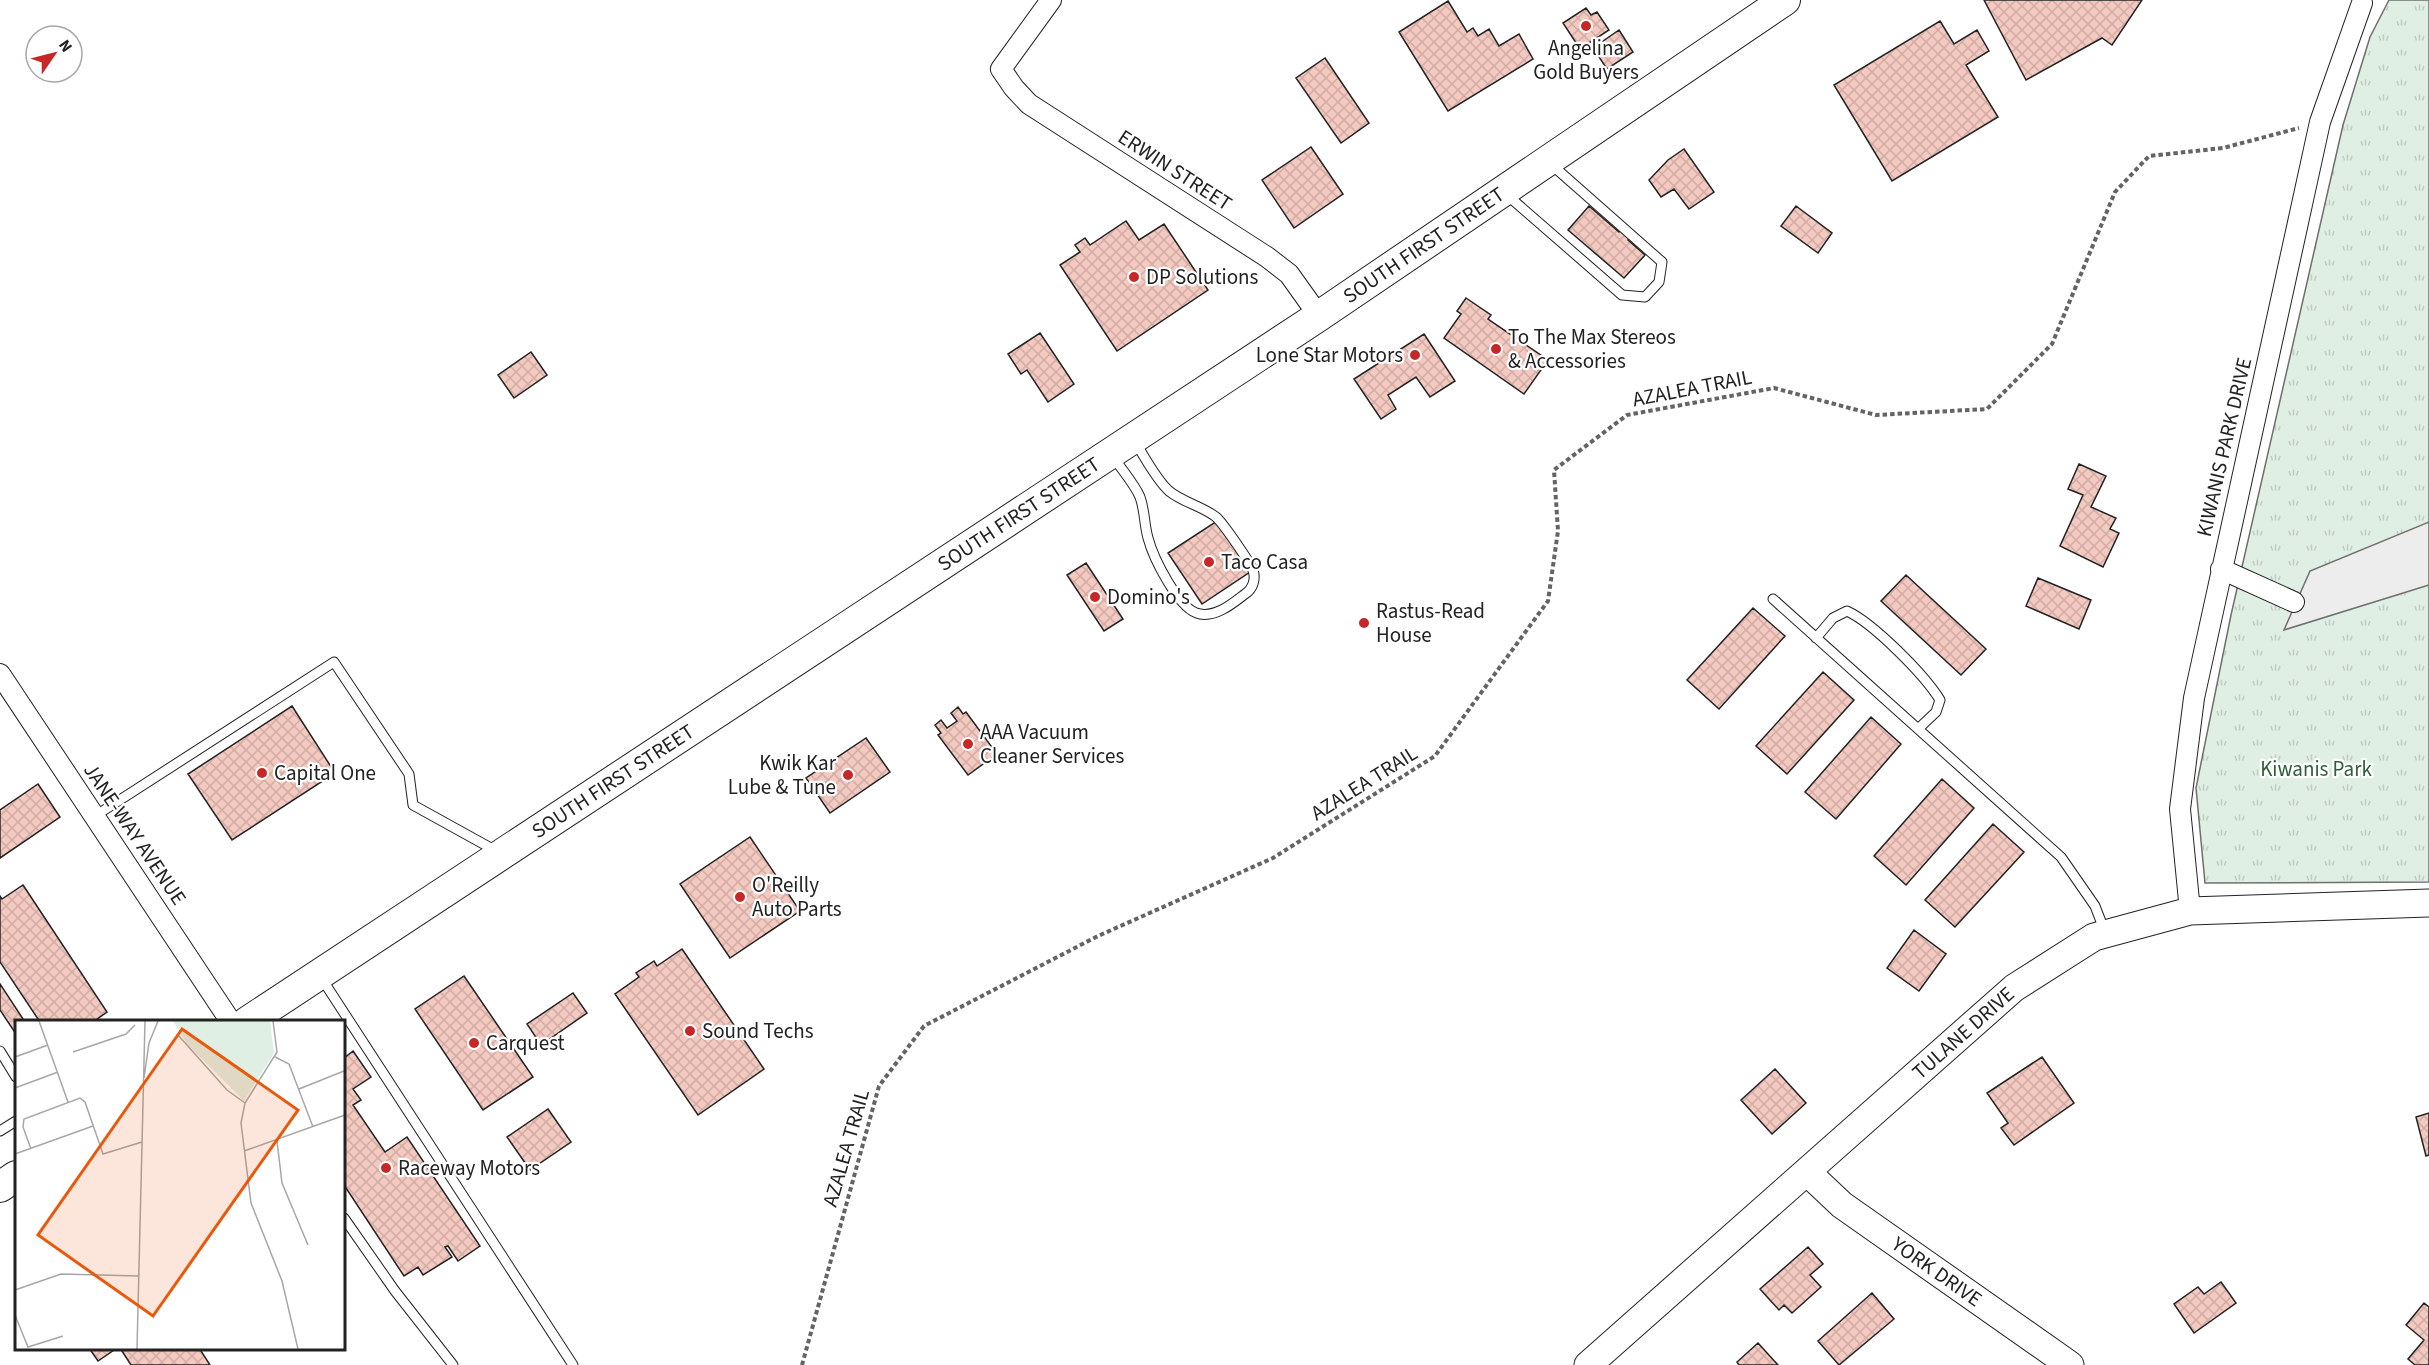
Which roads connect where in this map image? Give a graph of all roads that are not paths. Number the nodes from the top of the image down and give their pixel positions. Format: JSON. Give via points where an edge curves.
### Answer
{"nodes":[{"id":1,"x":1052,"y":0,"type":"edge"},
{"id":2,"x":1785,"y":0,"type":"edge"},
{"id":3,"x":2362,"y":3,"type":"dead end"},
{"id":4,"x":1547,"y":160,"type":"junction"},
{"id":5,"x":1502,"y":191,"type":"junction"},
{"id":6,"x":1319,"y":316,"type":"junction"},
{"id":7,"x":1122,"y":446,"type":"junction"},
{"id":8,"x":2221,"y":569,"type":"junction"},
{"id":9,"x":1773,"y":599,"type":"dead end"},
{"id":10,"x":2294,"y":602,"type":"dead end"},
{"id":11,"x":1816,"y":638,"type":"junction"},
{"id":12,"x":0,"y":674,"type":"edge"},
{"id":13,"x":1918,"y":729,"type":"junction"},
{"id":14,"x":94,"y":817,"type":"junction"},
{"id":15,"x":502,"y":855,"type":"junction"},
{"id":16,"x":2429,"y":903,"type":"edge"},
{"id":17,"x":2190,"y":910,"type":"junction"},
{"id":18,"x":2106,"y":933,"type":"junction"},
{"id":19,"x":319,"y":974,"type":"junction"},
{"id":20,"x":230,"y":1020,"type":"edge"},
{"id":21,"x":250,"y":1020,"type":"edge"},
{"id":22,"x":0,"y":1052,"type":"edge"},
{"id":23,"x":15,"y":1075,"type":"edge"},
{"id":24,"x":15,"y":1122,"type":"edge"},
{"id":25,"x":0,"y":1131,"type":"edge"},
{"id":26,"x":1807,"y":1172,"type":"junction"},
{"id":27,"x":345,"y":1219,"type":"edge"},
{"id":28,"x":453,"y":1365,"type":"edge"},
{"id":29,"x":573,"y":1365,"type":"edge"},
{"id":30,"x":1588,"y":1365,"type":"edge"},
{"id":31,"x":2070,"y":1365,"type":"edge"}],
"edges":[{"from":1,"to":6,"type":"street","name":"ERWIN STREET","via":[[1001,69],[1014,88],[1029,104],[1267,257],[1289,274]]},
{"from":2,"to":4,"type":"main road","name":"SOUTH FIRST STREET"},
{"from":3,"to":8,"type":"street","name":"KIWANIS PARK DRIVE","via":[[2320,122]]},
{"from":4,"to":5,"type":"main road","name":"SOUTH FIRST STREET"},
{"from":4,"to":5,"type":"lane","via":[[1662,262],[1659,282],[1645,297],[1622,295]]},
{"from":5,"to":6,"type":"main road","name":"SOUTH FIRST STREET"},
{"from":6,"to":7,"type":"main road","name":"SOUTH FIRST STREET"},
{"from":7,"to":7,"type":"lane","via":[[1154,556],[1183,603],[1203,615],[1229,606],[1250,591],[1253,571],[1219,519],[1176,496]]},
{"from":7,"to":15,"type":"main road","name":"SOUTH FIRST STREET"},
{"from":8,"to":10,"type":"street"},
{"from":8,"to":17,"type":"street","name":"KIWANIS PARK DRIVE","via":[[2194,698],[2180,809]]},
{"from":9,"to":11,"type":"lane"},
{"from":11,"to":13,"type":"lane"},
{"from":11,"to":13,"type":"lane","via":[[1833,618],[1847,611],[1862,618],[1930,684],[1940,700],[1936,712]]},
{"from":12,"to":14,"type":"street","name":"JANE-WAY AVENUE"},
{"from":13,"to":18,"type":"lane","via":[[2061,857],[2095,906]]},
{"from":14,"to":15,"type":"lane","via":[[334,662],[409,774],[413,806]]},
{"from":14,"to":20,"type":"street","name":"JANE-WAY AVENUE"},
{"from":15,"to":19,"type":"main road","name":"SOUTH FIRST STREET"},
{"from":16,"to":17,"type":"street","name":"TULANE DRIVE"},
{"from":17,"to":18,"type":"street","name":"TULANE DRIVE"},
{"from":18,"to":26,"type":"street","name":"TULANE DRIVE","via":[[2014,988]]},
{"from":19,"to":21,"type":"main road","name":"SOUTH FIRST STREET"},
{"from":19,"to":29,"type":"lane"},
{"from":22,"to":23,"type":"lane"},
{"from":24,"to":25,"type":"lane"},
{"from":26,"to":30,"type":"street","name":"TULANE DRIVE"},
{"from":26,"to":31,"type":"street","name":"YORK DRIVE","via":[[1842,1205]]},
{"from":27,"to":28,"type":"lane"}]}
